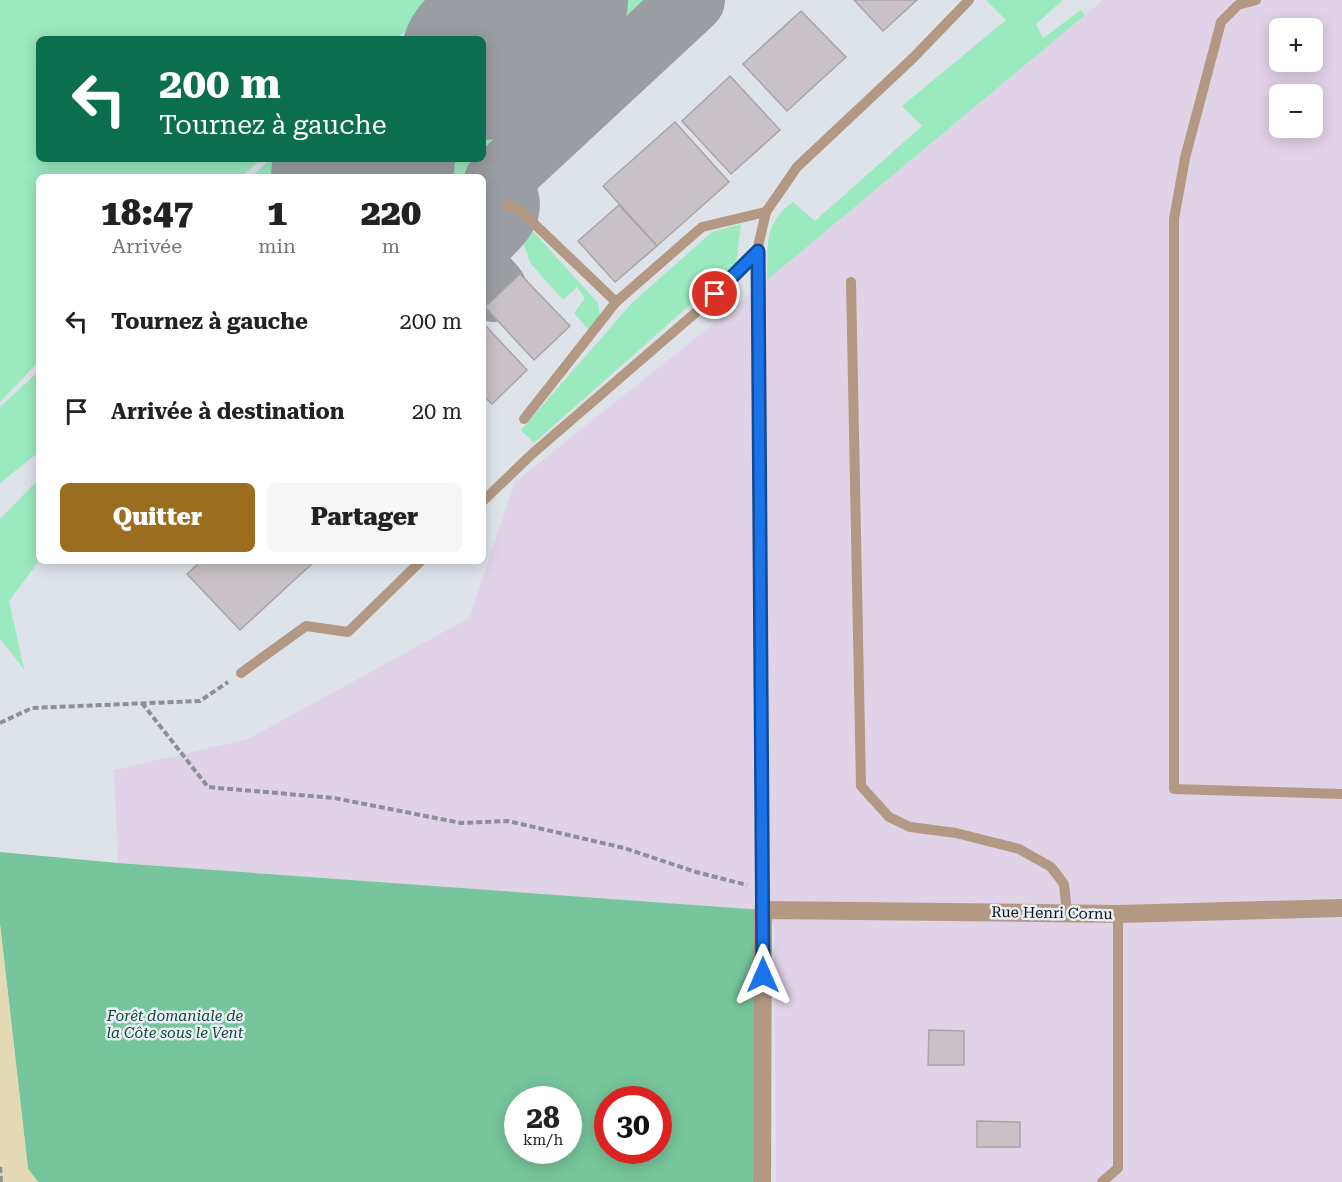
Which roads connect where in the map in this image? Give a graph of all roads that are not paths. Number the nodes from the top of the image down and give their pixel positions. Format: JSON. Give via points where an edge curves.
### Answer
{"nodes":[{"id":1,"x":969,"y":0,"type":"edge"},
{"id":2,"x":1256,"y":0,"type":"edge"},
{"id":3,"x":508,"y":205,"type":"dead end"},
{"id":4,"x":766,"y":212,"type":"junction"},
{"id":5,"x":758,"y":251,"type":"junction"},
{"id":6,"x":851,"y":282,"type":"dead end"},
{"id":7,"x":616,"y":302,"type":"junction"},
{"id":8,"x":524,"y":419,"type":"dead end"},
{"id":9,"x":486,"y":498,"type":"edge"},
{"id":10,"x":418,"y":564,"type":"edge"},
{"id":11,"x":241,"y":673,"type":"road end"},
{"id":12,"x":1342,"y":794,"type":"edge"},
{"id":13,"x":1342,"y":908,"type":"edge"},
{"id":14,"x":763,"y":910,"type":"junction"},
{"id":15,"x":1067,"y":913,"type":"junction"},
{"id":16,"x":1118,"y":914,"type":"junction"},
{"id":17,"x":762,"y":1182,"type":"edge"},
{"id":18,"x":1102,"y":1182,"type":"edge"}],
"edges":[{"from":1,"to":4,"type":"lane","via":[[797,167]]},
{"from":2,"to":12,"type":"lane","via":[[1238,5],[1221,22],[1185,158],[1174,219],[1174,789]]},
{"from":3,"to":7,"type":"lane","via":[[523,213]]},
{"from":4,"to":5,"type":"lane"},
{"from":4,"to":7,"type":"lane","via":[[702,227]]},
{"from":5,"to":9,"type":"lane","via":[[701,308]]},
{"from":5,"to":14,"type":"lane"},
{"from":6,"to":15,"type":"lane","via":[[861,786],[890,817],[910,827],[956,833],[1019,849],[1051,867],[1064,885]]},
{"from":7,"to":8,"type":"lane"},
{"from":10,"to":11,"type":"lane","via":[[348,632],[306,626]]},
{"from":13,"to":16,"type":"street","name":"Rue Henri Cornu"},
{"from":14,"to":15,"type":"street","name":"Rue Henri Cornu"},
{"from":14,"to":17,"type":"street"},
{"from":15,"to":16,"type":"street","name":"Rue Henri Cornu"},
{"from":16,"to":18,"type":"lane","via":[[1118,1168]]}]}
